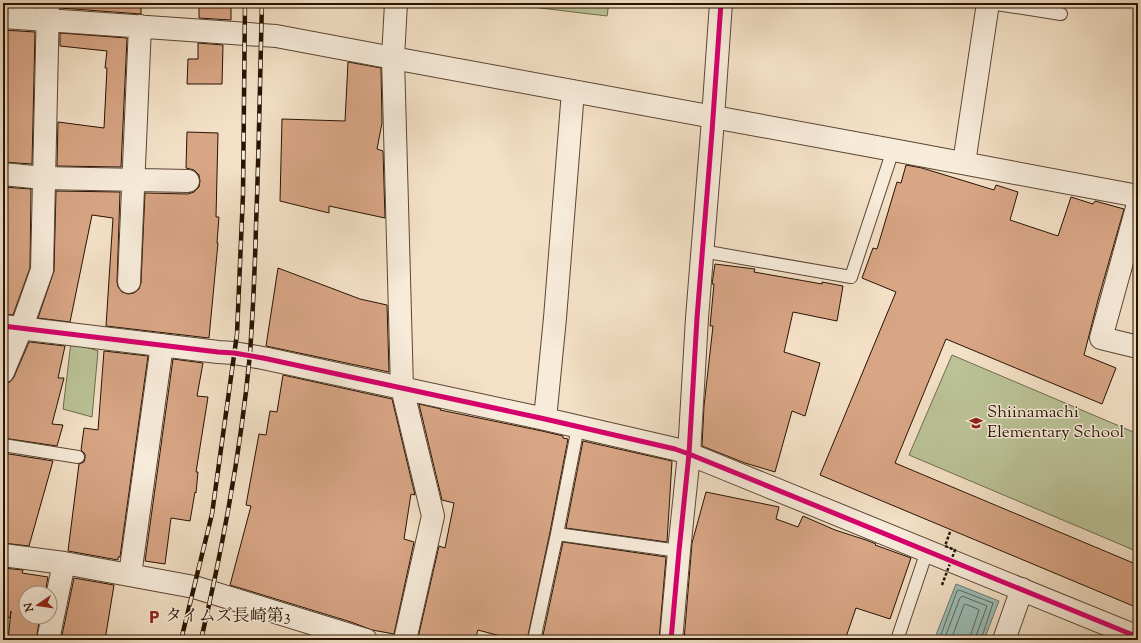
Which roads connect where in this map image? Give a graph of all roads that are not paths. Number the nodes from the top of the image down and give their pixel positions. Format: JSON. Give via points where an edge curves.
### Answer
{"nodes":[{"id":1,"x":396,"y":3,"type":"edge"},
{"id":2,"x":721,"y":3,"type":"edge"},
{"id":3,"x":989,"y":3,"type":"edge"},
{"id":4,"x":47,"y":11,"type":"edge"},
{"id":5,"x":1061,"y":14,"type":"dead end"},
{"id":6,"x":3,"y":17,"type":"edge"},
{"id":7,"x":140,"y":26,"type":"junction"},
{"id":8,"x":393,"y":58,"type":"junction"},
{"id":9,"x":573,"y":91,"type":"junction"},
{"id":10,"x":713,"y":117,"type":"junction"},
{"id":11,"x":893,"y":150,"type":"junction"},
{"id":12,"x":964,"y":163,"type":"junction"},
{"id":13,"x":3,"y":174,"type":"edge"},
{"id":14,"x":43,"y":178,"type":"junction"},
{"id":15,"x":134,"y":180,"type":"junction"},
{"id":16,"x":188,"y":181,"type":"dead end"},
{"id":17,"x":1138,"y":196,"type":"edge"},
{"id":18,"x":1138,"y":204,"type":"edge"},
{"id":19,"x":702,"y":251,"type":"junction"},
{"id":20,"x":129,"y":282,"type":"dead end"},
{"id":21,"x":12,"y":328,"type":"edge"},
{"id":22,"x":162,"y":345,"type":"junction"},
{"id":23,"x":1138,"y":347,"type":"edge"},
{"id":24,"x":3,"y":372,"type":"edge"},
{"id":25,"x":402,"y":388,"type":"junction"},
{"id":26,"x":544,"y":419,"type":"junction"},
{"id":27,"x":578,"y":427,"type":"junction"},
{"id":28,"x":3,"y":445,"type":"edge"},
{"id":29,"x":689,"y":454,"type":"junction"},
{"id":30,"x":78,"y":457,"type":"dead end"},
{"id":31,"x":557,"y":534,"type":"junction"},
{"id":32,"x":679,"y":551,"type":"junction"},
{"id":33,"x":927,"y":551,"type":"junction"},
{"id":34,"x":3,"y":555,"type":"edge"},
{"id":35,"x":64,"y":563,"type":"junction"},
{"id":36,"x":130,"y":575,"type":"junction"},
{"id":37,"x":1022,"y":589,"type":"junction"},
{"id":38,"x":1127,"y":636,"type":"edge"},
{"id":39,"x":48,"y":640,"type":"edge"},
{"id":40,"x":362,"y":640,"type":"edge"},
{"id":41,"x":405,"y":640,"type":"edge"},
{"id":42,"x":534,"y":640,"type":"edge"},
{"id":43,"x":671,"y":640,"type":"edge"},
{"id":44,"x":898,"y":640,"type":"edge"},
{"id":45,"x":1004,"y":640,"type":"edge"}],
"edges":[{"from":1,"to":8,"type":"street"},
{"from":2,"to":10,"type":"street"},
{"from":3,"to":5,"type":"lane"},
{"from":3,"to":12,"type":"street"},
{"from":4,"to":6,"type":"street"},
{"from":4,"to":7,"type":"street"},
{"from":4,"to":14,"type":"street"},
{"from":7,"to":8,"type":"street","via":[[276,36]]},
{"from":7,"to":15,"type":"street"},
{"from":8,"to":9,"type":"street"},
{"from":8,"to":25,"type":"street"},
{"from":9,"to":10,"type":"street"},
{"from":9,"to":26,"type":"street","via":[[555,318]]},
{"from":10,"to":11,"type":"street"},
{"from":10,"to":19,"type":"street"},
{"from":11,"to":12,"type":"street"},
{"from":11,"to":19,"type":"lane","via":[[851,277]]},
{"from":12,"to":17,"type":"street"},
{"from":13,"to":14,"type":"street"},
{"from":14,"to":15,"type":"street"},
{"from":14,"to":21,"type":"street","via":[[42,270]]},
{"from":15,"to":16,"type":"street"},
{"from":15,"to":20,"type":"street"},
{"from":18,"to":23,"type":"street","via":[[1101,338]]},
{"from":19,"to":29,"type":"street"},
{"from":21,"to":22,"type":"street"},
{"from":21,"to":24,"type":"street"},
{"from":22,"to":25,"type":"street","via":[[263,358]]},
{"from":22,"to":36,"type":"street"},
{"from":25,"to":26,"type":"street"},
{"from":25,"to":41,"type":"street","via":[[433,516]]},
{"from":26,"to":27,"type":"street"},
{"from":27,"to":29,"type":"street"},
{"from":27,"to":31,"type":"lane"},
{"from":28,"to":30,"type":"lane"},
{"from":29,"to":32,"type":"street"},
{"from":29,"to":33,"type":"street"},
{"from":31,"to":32,"type":"lane"},
{"from":31,"to":42,"type":"lane"},
{"from":32,"to":43,"type":"street"},
{"from":33,"to":37,"type":"street"},
{"from":33,"to":44,"type":"lane"},
{"from":34,"to":35,"type":"street"},
{"from":35,"to":36,"type":"street"},
{"from":35,"to":39,"type":"street"},
{"from":36,"to":40,"type":"street","via":[[194,587]]},
{"from":37,"to":38,"type":"street"},
{"from":37,"to":45,"type":"street"}]}
